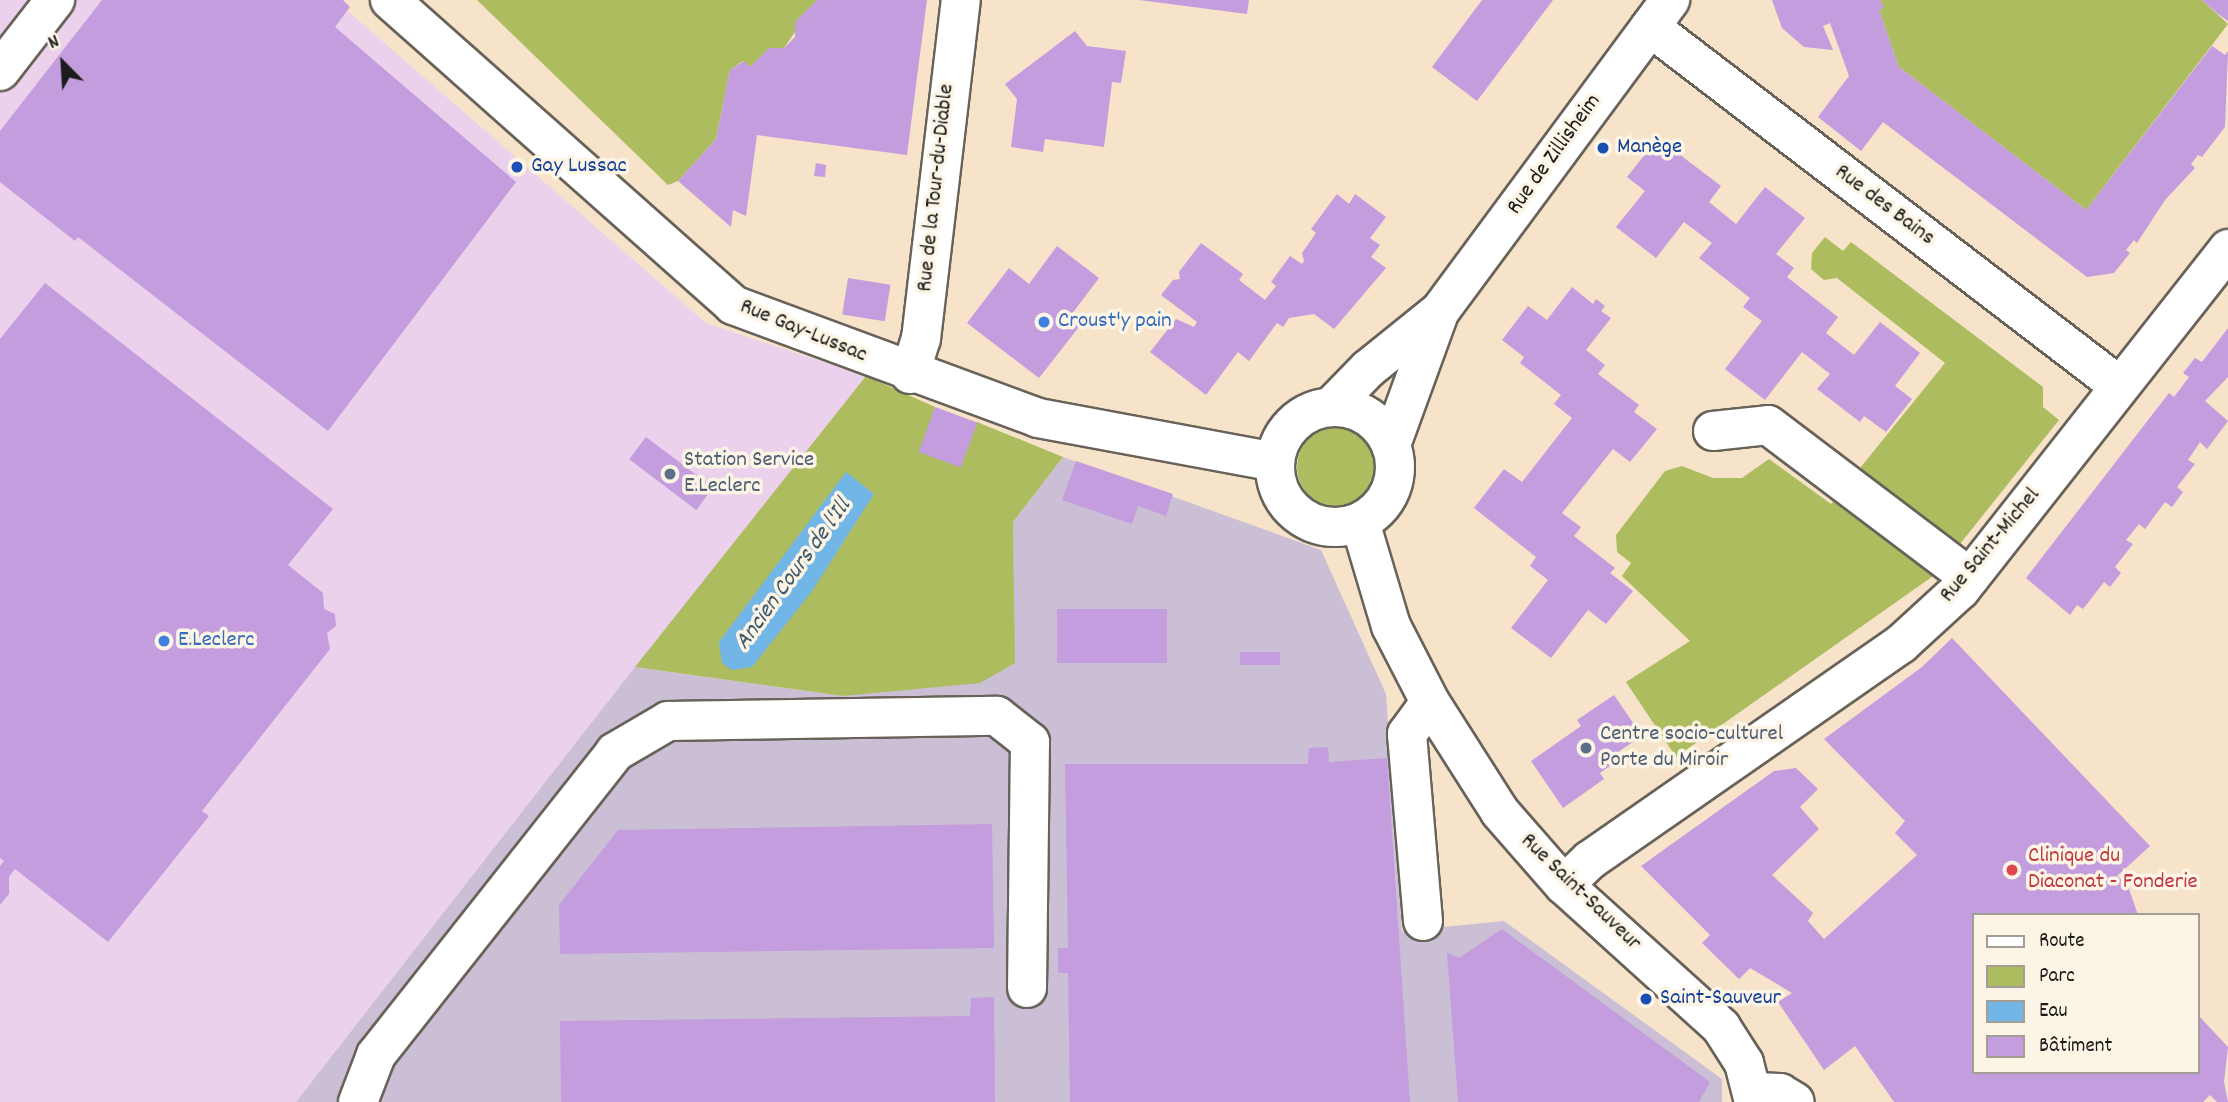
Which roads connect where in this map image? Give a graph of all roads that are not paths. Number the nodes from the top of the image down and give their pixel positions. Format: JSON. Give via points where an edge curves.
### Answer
{"nodes":[{"id":1,"x":55,"y":0,"type":"edge"},
{"id":2,"x":390,"y":0,"type":"edge"},
{"id":3,"x":961,"y":0,"type":"edge"},
{"id":4,"x":1660,"y":14,"type":"edge"},
{"id":5,"x":0,"y":71,"type":"edge"},
{"id":6,"x":2228,"y":249,"type":"edge"},
{"id":7,"x":1440,"y":311,"type":"junction"},
{"id":8,"x":909,"y":374,"type":"junction"},
{"id":9,"x":2118,"y":385,"type":"junction"},
{"id":10,"x":1331,"y":407,"type":"junction"},
{"id":11,"x":1792,"y":410,"type":"dead end"},
{"id":12,"x":1713,"y":431,"type":"dead end"},
{"id":13,"x":1391,"y":444,"type":"junction"},
{"id":14,"x":1275,"y":462,"type":"junction"},
{"id":15,"x":1360,"y":523,"type":"junction"},
{"id":16,"x":1978,"y":568,"type":"junction"},
{"id":17,"x":1430,"y":702,"type":"junction"},
{"id":18,"x":1564,"y":885,"type":"junction"},
{"id":19,"x":1423,"y":921,"type":"dead end"},
{"id":20,"x":1027,"y":988,"type":"dead end"},
{"id":21,"x":1754,"y":1097,"type":"edge"},
{"id":22,"x":358,"y":1102,"type":"edge"},
{"id":23,"x":1795,"y":1102,"type":"edge"}],
"edges":[{"from":1,"to":5,"type":"street"},
{"from":2,"to":8,"type":"street","name":"Rue Gay-Lussac","via":[[733,305]]},
{"from":3,"to":8,"type":"street","name":"Rue de la Tour-du-Diable","via":[[920,339]]},
{"from":4,"to":7,"type":"street","name":"Rue de Zillisheim"},
{"from":4,"to":9,"type":"street","name":"Rue des Bains"},
{"from":6,"to":9,"type":"street","name":"Rue Saint-Michel"},
{"from":7,"to":10,"type":"street","name":"Rue de Zillisheim","via":[[1368,369]]},
{"from":7,"to":13,"type":"street","name":"Rue de Zillisheim"},
{"from":8,"to":14,"type":"street","name":"Rue Gay-Lussac","via":[[1038,418]]},
{"from":9,"to":16,"type":"street","name":"Rue Saint-Michel"},
{"from":10,"to":13,"type":"street","via":[[1367,416]]},
{"from":10,"to":14,"type":"street","via":[[1310,412],[1293,424],[1280,441]]},
{"from":11,"to":16,"type":"street"},
{"from":12,"to":16,"type":"street","via":[[1768,425]]},
{"from":13,"to":15,"type":"street","via":[[1395,467],[1391,490],[1379,509]]},
{"from":14,"to":15,"type":"street","via":[[1276,482],[1285,502],[1300,517],[1318,526],[1340,528]]},
{"from":15,"to":17,"type":"street","name":"Rue Saint-Sauveur","via":[[1391,626]]},
{"from":16,"to":18,"type":"street","name":"Rue Saint-Michel","via":[[1900,644],[1590,860]]},
{"from":17,"to":18,"type":"street","name":"Rue Saint-Sauveur","via":[[1500,812]]},
{"from":17,"to":19,"type":"street","via":[[1406,734]]},
{"from":18,"to":21,"type":"street","name":"Rue Saint-Sauveur","via":[[1721,1027],[1744,1063]]},
{"from":20,"to":22,"type":"street","via":[[1030,743],[997,716],[668,721],[615,752],[376,1055]]},
{"from":21,"to":23,"type":"street","name":"Rue Saint-Sauveur","via":[[1780,1093]]}]}
